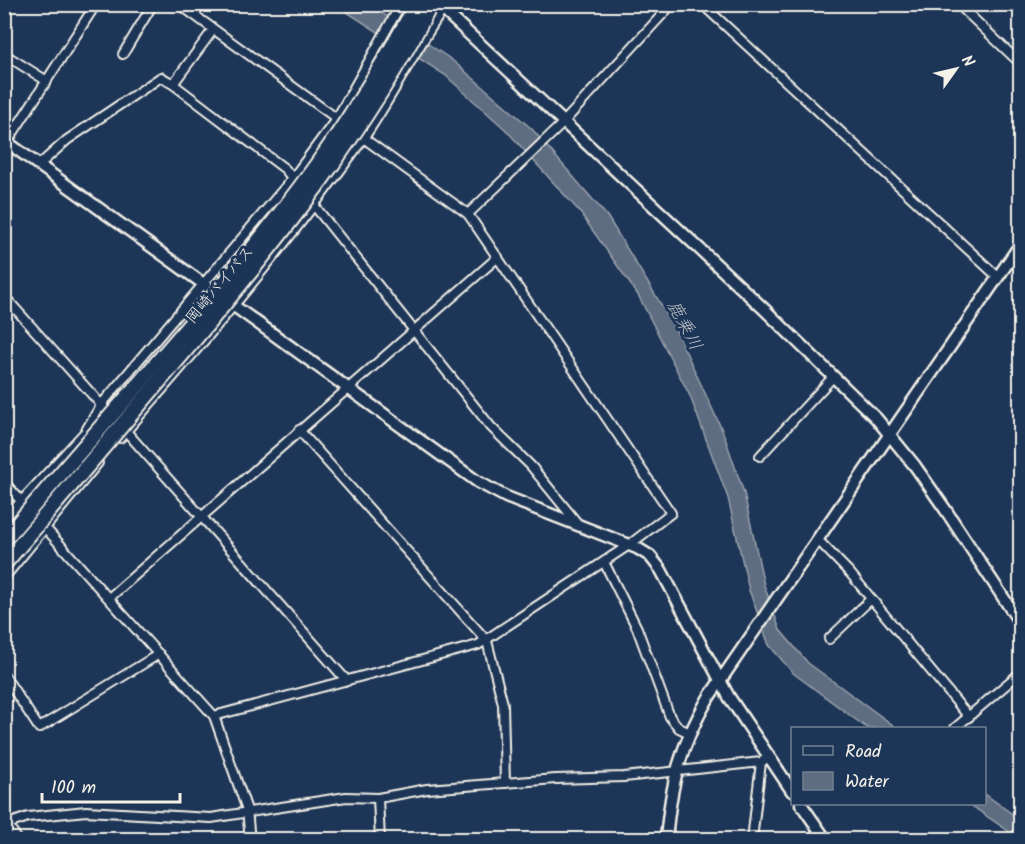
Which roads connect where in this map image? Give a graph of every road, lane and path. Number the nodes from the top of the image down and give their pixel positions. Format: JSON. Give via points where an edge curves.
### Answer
{"nodes":[{"id":1,"x":96,"y":4,"type":"edge"},
{"id":2,"x":153,"y":4,"type":"edge"},
{"id":3,"x":401,"y":4,"type":"edge"},
{"id":4,"x":417,"y":4,"type":"edge"},
{"id":5,"x":672,"y":4,"type":"edge"},
{"id":6,"x":702,"y":4,"type":"edge"},
{"id":7,"x":958,"y":4,"type":"edge"},
{"id":8,"x":183,"y":6,"type":"edge"},
{"id":9,"x":439,"y":8,"type":"edge"},
{"id":10,"x":213,"y":30,"type":"junction"},
{"id":11,"x":4,"y":54,"type":"edge"},
{"id":12,"x":123,"y":54,"type":"dead end"},
{"id":13,"x":1020,"y":63,"type":"edge"},
{"id":14,"x":47,"y":81,"type":"junction"},
{"id":15,"x":173,"y":84,"type":"junction"},
{"id":16,"x":337,"y":118,"type":"junction"},
{"id":17,"x":561,"y":125,"type":"junction"},
{"id":18,"x":364,"y":137,"type":"junction"},
{"id":19,"x":5,"y":142,"type":"edge"},
{"id":20,"x":39,"y":165,"type":"junction"},
{"id":21,"x":292,"y":179,"type":"junction"},
{"id":22,"x":313,"y":206,"type":"junction"},
{"id":23,"x":468,"y":214,"type":"junction"},
{"id":24,"x":1020,"y":244,"type":"edge"},
{"id":25,"x":498,"y":257,"type":"junction"},
{"id":26,"x":998,"y":277,"type":"junction"},
{"id":27,"x":205,"y":283,"type":"junction"},
{"id":28,"x":4,"y":296,"type":"edge"},
{"id":29,"x":235,"y":305,"type":"junction"},
{"id":30,"x":413,"y":329,"type":"junction"},
{"id":31,"x":833,"y":376,"type":"junction"},
{"id":32,"x":348,"y":387,"type":"junction"},
{"id":33,"x":101,"y":405,"type":"junction"},
{"id":34,"x":299,"y":430,"type":"junction"},
{"id":35,"x":126,"y":432,"type":"junction"},
{"id":36,"x":890,"y":434,"type":"junction"},
{"id":37,"x":760,"y":456,"type":"dead end"},
{"id":38,"x":4,"y":482,"type":"edge"},
{"id":39,"x":21,"y":501,"type":"junction"},
{"id":40,"x":201,"y":517,"type":"junction"},
{"id":41,"x":4,"y":520,"type":"edge"},
{"id":42,"x":579,"y":526,"type":"junction"},
{"id":43,"x":45,"y":530,"type":"junction"},
{"id":44,"x":817,"y":539,"type":"junction"},
{"id":45,"x":4,"y":540,"type":"edge"},
{"id":46,"x":629,"y":545,"type":"junction"},
{"id":47,"x":604,"y":562,"type":"junction"},
{"id":48,"x":4,"y":564,"type":"edge"},
{"id":49,"x":4,"y":578,"type":"edge"},
{"id":50,"x":109,"y":598,"type":"junction"},
{"id":51,"x":872,"y":599,"type":"junction"},
{"id":52,"x":1020,"y":623,"type":"edge"},
{"id":53,"x":829,"y":639,"type":"dead end"},
{"id":54,"x":487,"y":641,"type":"junction"},
{"id":55,"x":159,"y":654,"type":"junction"},
{"id":56,"x":1020,"y":674,"type":"edge"},
{"id":57,"x":4,"y":675,"type":"edge"},
{"id":58,"x":719,"y":680,"type":"junction"},
{"id":59,"x":347,"y":681,"type":"junction"},
{"id":60,"x":214,"y":716,"type":"junction"},
{"id":61,"x":969,"y":717,"type":"junction"},
{"id":62,"x":957,"y":727,"type":"edge"},
{"id":63,"x":690,"y":733,"type":"junction"},
{"id":64,"x":765,"y":760,"type":"junction"},
{"id":65,"x":675,"y":772,"type":"junction"},
{"id":66,"x":505,"y":783,"type":"junction"},
{"id":67,"x":791,"y":790,"type":"edge"},
{"id":68,"x":378,"y":798,"type":"junction"},
{"id":69,"x":802,"y":805,"type":"edge"},
{"id":70,"x":247,"y":810,"type":"junction"},
{"id":71,"x":6,"y":821,"type":"edge"},
{"id":72,"x":18,"y":840,"type":"edge"},
{"id":73,"x":250,"y":840,"type":"edge"},
{"id":74,"x":380,"y":840,"type":"edge"},
{"id":75,"x":666,"y":840,"type":"edge"},
{"id":76,"x":752,"y":840,"type":"edge"},
{"id":77,"x":826,"y":840,"type":"edge"}],
"edges":[{"from":1,"to":14,"type":"street"},
{"from":2,"to":12,"type":"street"},
{"from":3,"to":16,"type":"street"},
{"from":4,"to":45,"type":"highway","name":"岡崎バイパス","bridge":true,"via":[[351,116],[250,252]]},
{"from":5,"to":17,"type":"street"},
{"from":6,"to":26,"type":"street"},
{"from":7,"to":13,"type":"street"},
{"from":8,"to":10,"type":"street"},
{"from":9,"to":17,"type":"street"},
{"from":9,"to":18,"type":"street","via":[[404,75]]},
{"from":9,"to":48,"type":"highway","name":"岡崎バイパス","bridge":true,"via":[[266,255]]},
{"from":10,"to":15,"type":"street"},
{"from":10,"to":16,"type":"street"},
{"from":11,"to":14,"type":"street"},
{"from":14,"to":19,"type":"street"},
{"from":15,"to":20,"type":"street","via":[[162,77],[67,140]]},
{"from":15,"to":21,"type":"street"},
{"from":16,"to":18,"type":"street"},
{"from":16,"to":21,"type":"street"},
{"from":17,"to":23,"type":"street"},
{"from":17,"to":31,"type":"street"},
{"from":18,"to":22,"type":"street"},
{"from":18,"to":23,"type":"street"},
{"from":19,"to":20,"type":"street"},
{"from":20,"to":27,"type":"street"},
{"from":21,"to":22,"type":"street"},
{"from":21,"to":27,"type":"street"},
{"from":22,"to":29,"type":"street"},
{"from":22,"to":30,"type":"street"},
{"from":23,"to":25,"type":"street"},
{"from":24,"to":26,"type":"street"},
{"from":25,"to":30,"type":"street"},
{"from":25,"to":46,"type":"street","via":[[671,513]]},
{"from":26,"to":36,"type":"street"},
{"from":27,"to":29,"type":"street"},
{"from":27,"to":33,"type":"street"},
{"from":28,"to":33,"type":"street"},
{"from":29,"to":32,"type":"street"},
{"from":29,"to":35,"type":"street"},
{"from":30,"to":32,"type":"street"},
{"from":30,"to":42,"type":"street","via":[[491,427],[531,466]]},
{"from":31,"to":36,"type":"street"},
{"from":31,"to":37,"type":"street"},
{"from":32,"to":34,"type":"street"},
{"from":32,"to":42,"type":"street","via":[[487,488]]},
{"from":33,"to":35,"type":"street"},
{"from":33,"to":39,"type":"street","via":[[84,432]]},
{"from":34,"to":40,"type":"street"},
{"from":34,"to":54,"type":"street"},
{"from":35,"to":40,"type":"street"},
{"from":35,"to":43,"type":"street"},
{"from":36,"to":44,"type":"street"},
{"from":36,"to":52,"type":"street"},
{"from":38,"to":39,"type":"street"},
{"from":39,"to":41,"type":"street"},
{"from":39,"to":43,"type":"street"},
{"from":40,"to":50,"type":"street"},
{"from":40,"to":59,"type":"street"},
{"from":42,"to":46,"type":"street"},
{"from":43,"to":49,"type":"street"},
{"from":43,"to":50,"type":"street"},
{"from":44,"to":51,"type":"street"},
{"from":44,"to":58,"type":"street"},
{"from":46,"to":47,"type":"street"},
{"from":46,"to":58,"type":"street","via":[[656,562]]},
{"from":47,"to":54,"type":"street"},
{"from":47,"to":63,"type":"street","via":[[637,628],[670,717]]},
{"from":50,"to":55,"type":"street"},
{"from":51,"to":53,"type":"street"},
{"from":51,"to":61,"type":"street"},
{"from":54,"to":59,"type":"street"},
{"from":54,"to":66,"type":"street","via":[[503,704]]},
{"from":55,"to":57,"type":"street","via":[[39,728]]},
{"from":55,"to":60,"type":"street"},
{"from":56,"to":61,"type":"street"},
{"from":58,"to":63,"type":"street"},
{"from":58,"to":64,"type":"street"},
{"from":59,"to":60,"type":"street"},
{"from":60,"to":70,"type":"street"},
{"from":61,"to":62,"type":"street"},
{"from":63,"to":65,"type":"street"},
{"from":64,"to":65,"type":"street"},
{"from":64,"to":67,"type":"street"},
{"from":64,"to":76,"type":"street"},
{"from":65,"to":66,"type":"street"},
{"from":65,"to":75,"type":"street"},
{"from":66,"to":68,"type":"street","via":[[427,789]]},
{"from":68,"to":70,"type":"street","via":[[346,796],[299,806]]},
{"from":68,"to":74,"type":"street"},
{"from":69,"to":77,"type":"street"},
{"from":70,"to":71,"type":"street","via":[[188,819],[86,810]]},
{"from":70,"to":73,"type":"street"},
{"from":71,"to":72,"type":"street"}]}
